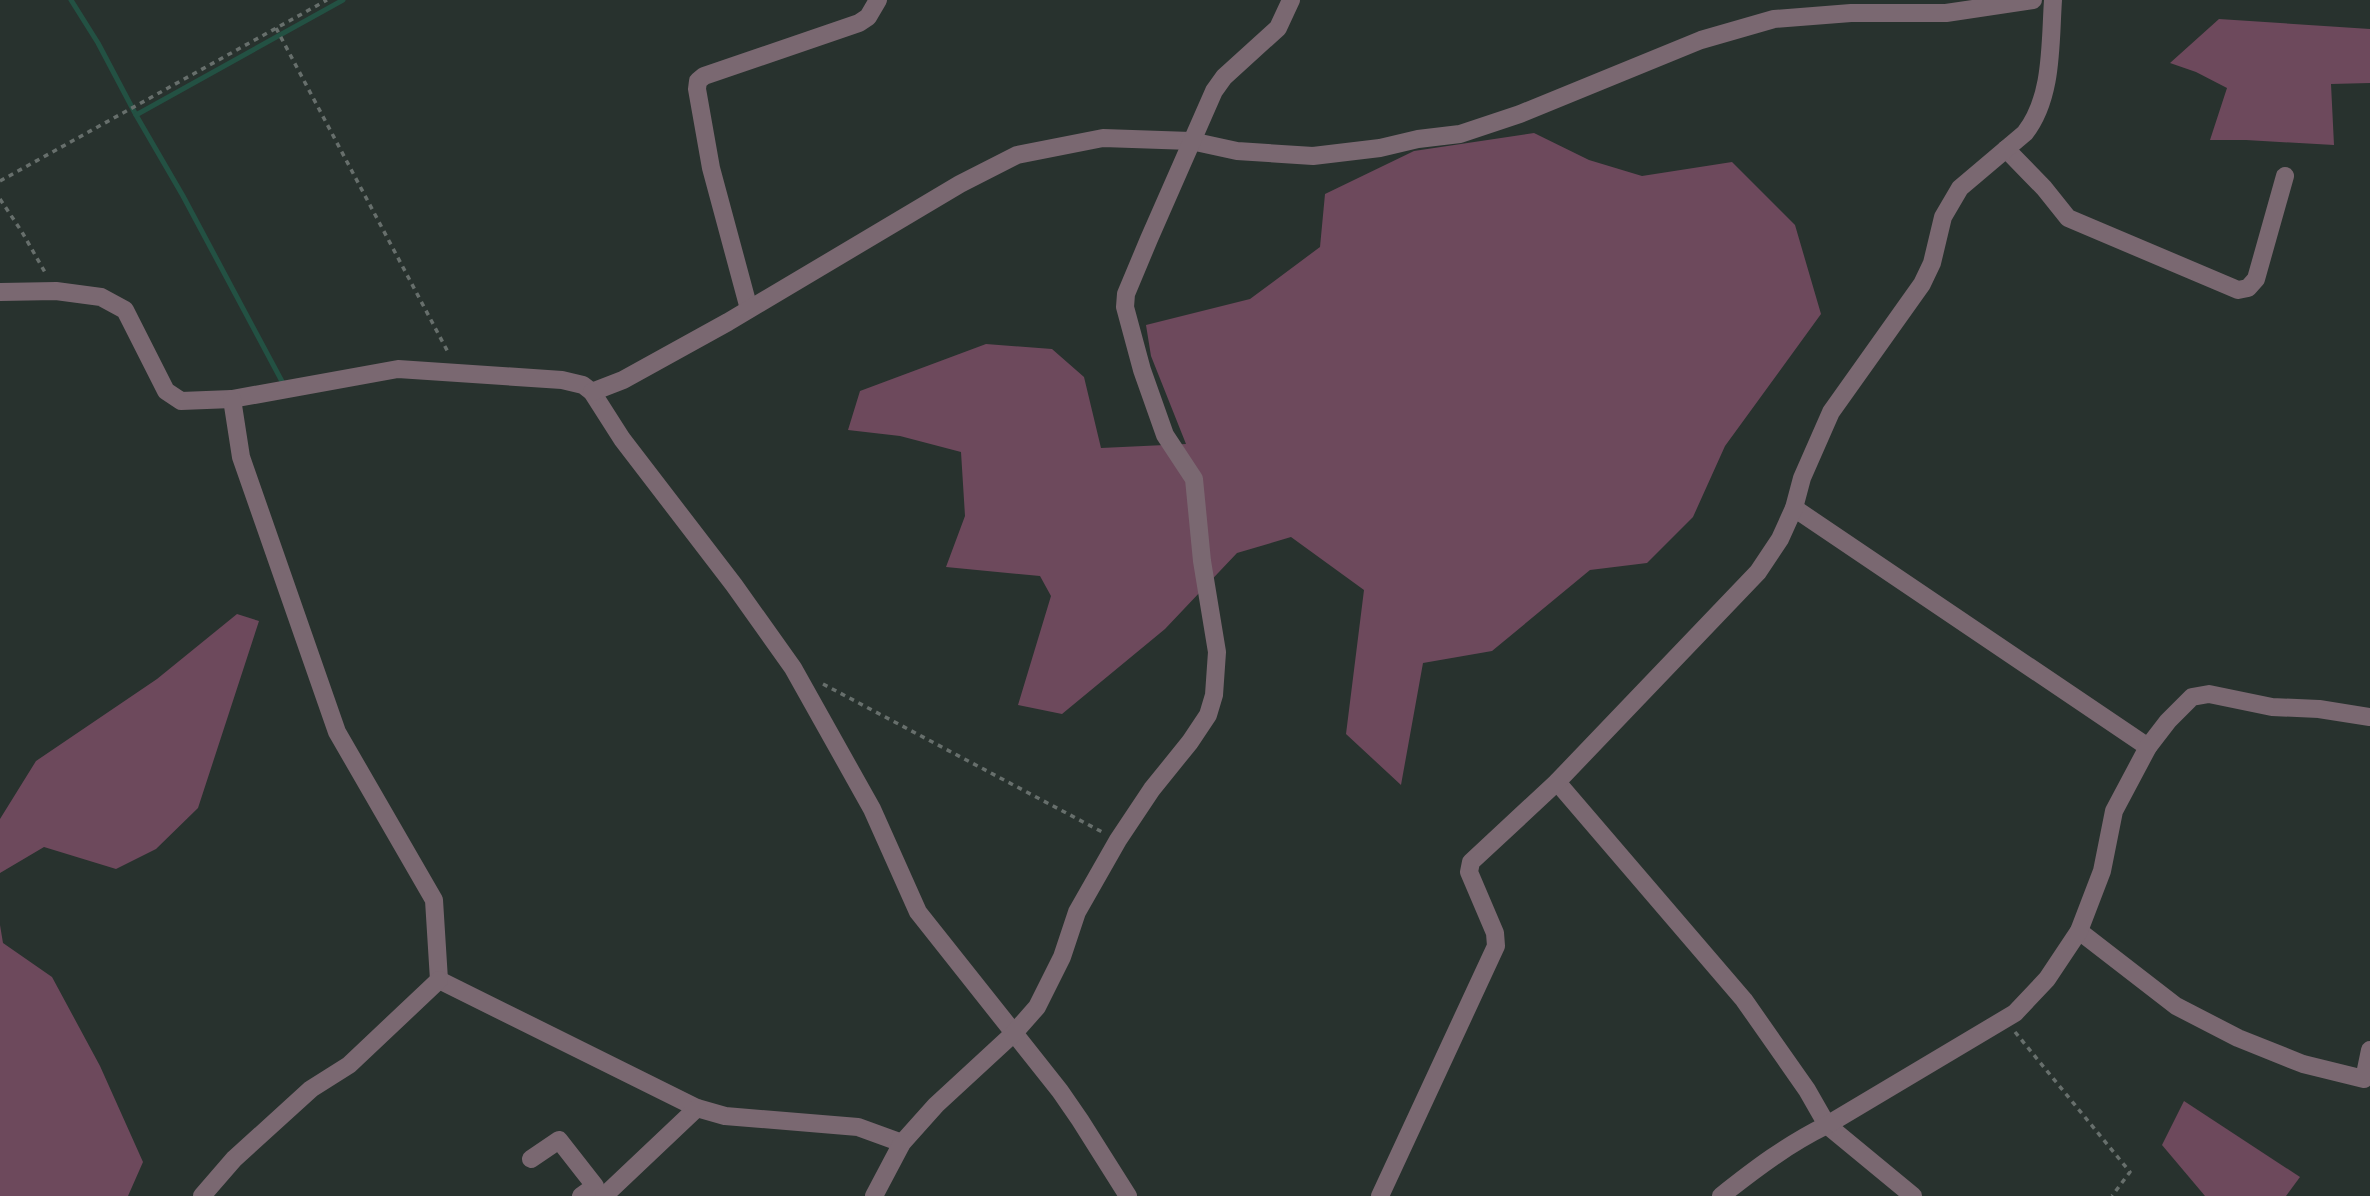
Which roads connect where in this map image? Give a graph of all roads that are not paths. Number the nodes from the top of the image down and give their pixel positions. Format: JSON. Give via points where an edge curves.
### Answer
{"nodes":[{"id":1,"x":878,"y":0,"type":"edge"},
{"id":2,"x":1291,"y":0,"type":"edge"},
{"id":3,"x":2033,"y":0,"type":"edge"},
{"id":4,"x":2053,"y":0,"type":"edge"},
{"id":5,"x":1850,"y":7,"type":"edge"},
{"id":6,"x":1191,"y":141,"type":"junction"},
{"id":7,"x":2006,"y":149,"type":"junction"},
{"id":8,"x":2285,"y":176,"type":"dead end"},
{"id":9,"x":0,"y":292,"type":"edge"},
{"id":10,"x":749,"y":309,"type":"junction"},
{"id":11,"x":592,"y":392,"type":"junction"},
{"id":12,"x":232,"y":399,"type":"junction"},
{"id":13,"x":1794,"y":508,"type":"junction"},
{"id":14,"x":2370,"y":717,"type":"edge"},
{"id":15,"x":2148,"y":747,"type":"junction"},
{"id":16,"x":1557,"y":782,"type":"junction"},
{"id":17,"x":2079,"y":931,"type":"junction"},
{"id":18,"x":439,"y":980,"type":"junction"},
{"id":19,"x":1014,"y":1033,"type":"junction"},
{"id":20,"x":2370,"y":1049,"type":"edge"},
{"id":21,"x":696,"y":1108,"type":"junction"},
{"id":22,"x":1827,"y":1125,"type":"junction"},
{"id":23,"x":902,"y":1143,"type":"junction"},
{"id":24,"x":531,"y":1159,"type":"dead end"},
{"id":25,"x":202,"y":1196,"type":"edge"},
{"id":26,"x":582,"y":1196,"type":"edge"},
{"id":27,"x":604,"y":1196,"type":"edge"},
{"id":28,"x":874,"y":1196,"type":"edge"},
{"id":29,"x":1128,"y":1196,"type":"edge"},
{"id":30,"x":1380,"y":1196,"type":"edge"},
{"id":31,"x":1721,"y":1196,"type":"edge"},
{"id":32,"x":1913,"y":1196,"type":"edge"}],
"edges":[{"from":1,"to":10,"type":"street","via":[[859,23],[698,81],[711,168]]},
{"from":2,"to":6,"type":"street","via":[[1278,28],[1214,91]]},
{"from":3,"to":5,"type":"street","via":[[1946,13]]},
{"from":4,"to":7,"type":"street","via":[[2049,70],[2039,105],[2033,122]]},
{"from":5,"to":6,"type":"street","via":[[1774,19],[1701,40],[1460,134],[1313,156],[1237,151]]},
{"from":6,"to":10,"type":"street","via":[[1103,138],[1017,155]]},
{"from":6,"to":19,"type":"street","via":[[1126,294],[1125,307],[1165,435],[1194,479],[1217,652],[1214,695],[1208,715],[1118,840],[1077,912],[1062,957],[1037,1007]]},
{"from":7,"to":8,"type":"street","via":[[2067,218],[2238,290],[2248,288],[2256,279]]},
{"from":7,"to":13,"type":"street","via":[[1960,188],[1943,216],[1922,284],[1831,412]]},
{"from":9,"to":12,"type":"street","via":[[55,291],[101,297],[125,310],[166,391],[181,401]]},
{"from":10,"to":11,"type":"street"},
{"from":11,"to":12,"type":"street","via":[[562,380],[398,369]]},
{"from":11,"to":19,"type":"street","via":[[793,668],[872,809],[918,912]]},
{"from":12,"to":18,"type":"street","via":[[241,457],[337,732],[434,900]]},
{"from":13,"to":15,"type":"street"},
{"from":13,"to":16,"type":"street","via":[[1758,572]]},
{"from":14,"to":15,"type":"street","via":[[2272,707],[2209,694],[2192,697]]},
{"from":15,"to":17,"type":"street","via":[[2114,811],[2102,871]]},
{"from":16,"to":22,"type":"street","via":[[1744,1000]]},
{"from":16,"to":30,"type":"street","via":[[1471,862],[1469,872],[1495,933],[1496,946]]},
{"from":17,"to":20,"type":"street","via":[[2176,1006],[2238,1038],[2303,1064],[2364,1079]]},
{"from":17,"to":22,"type":"street","via":[[2047,979],[2015,1013]]},
{"from":18,"to":21,"type":"street"},
{"from":18,"to":25,"type":"street","via":[[349,1065],[312,1089],[234,1158]]},
{"from":19,"to":23,"type":"street"},
{"from":19,"to":29,"type":"street","via":[[1080,1120]]},
{"from":21,"to":23,"type":"street","via":[[725,1116],[858,1127]]},
{"from":21,"to":27,"type":"street"},
{"from":22,"to":31,"type":"street","via":[[1799,1139]]},
{"from":22,"to":32,"type":"street"},
{"from":23,"to":28,"type":"street"},
{"from":24,"to":26,"type":"street","via":[[559,1140],[595,1186]]}]}
